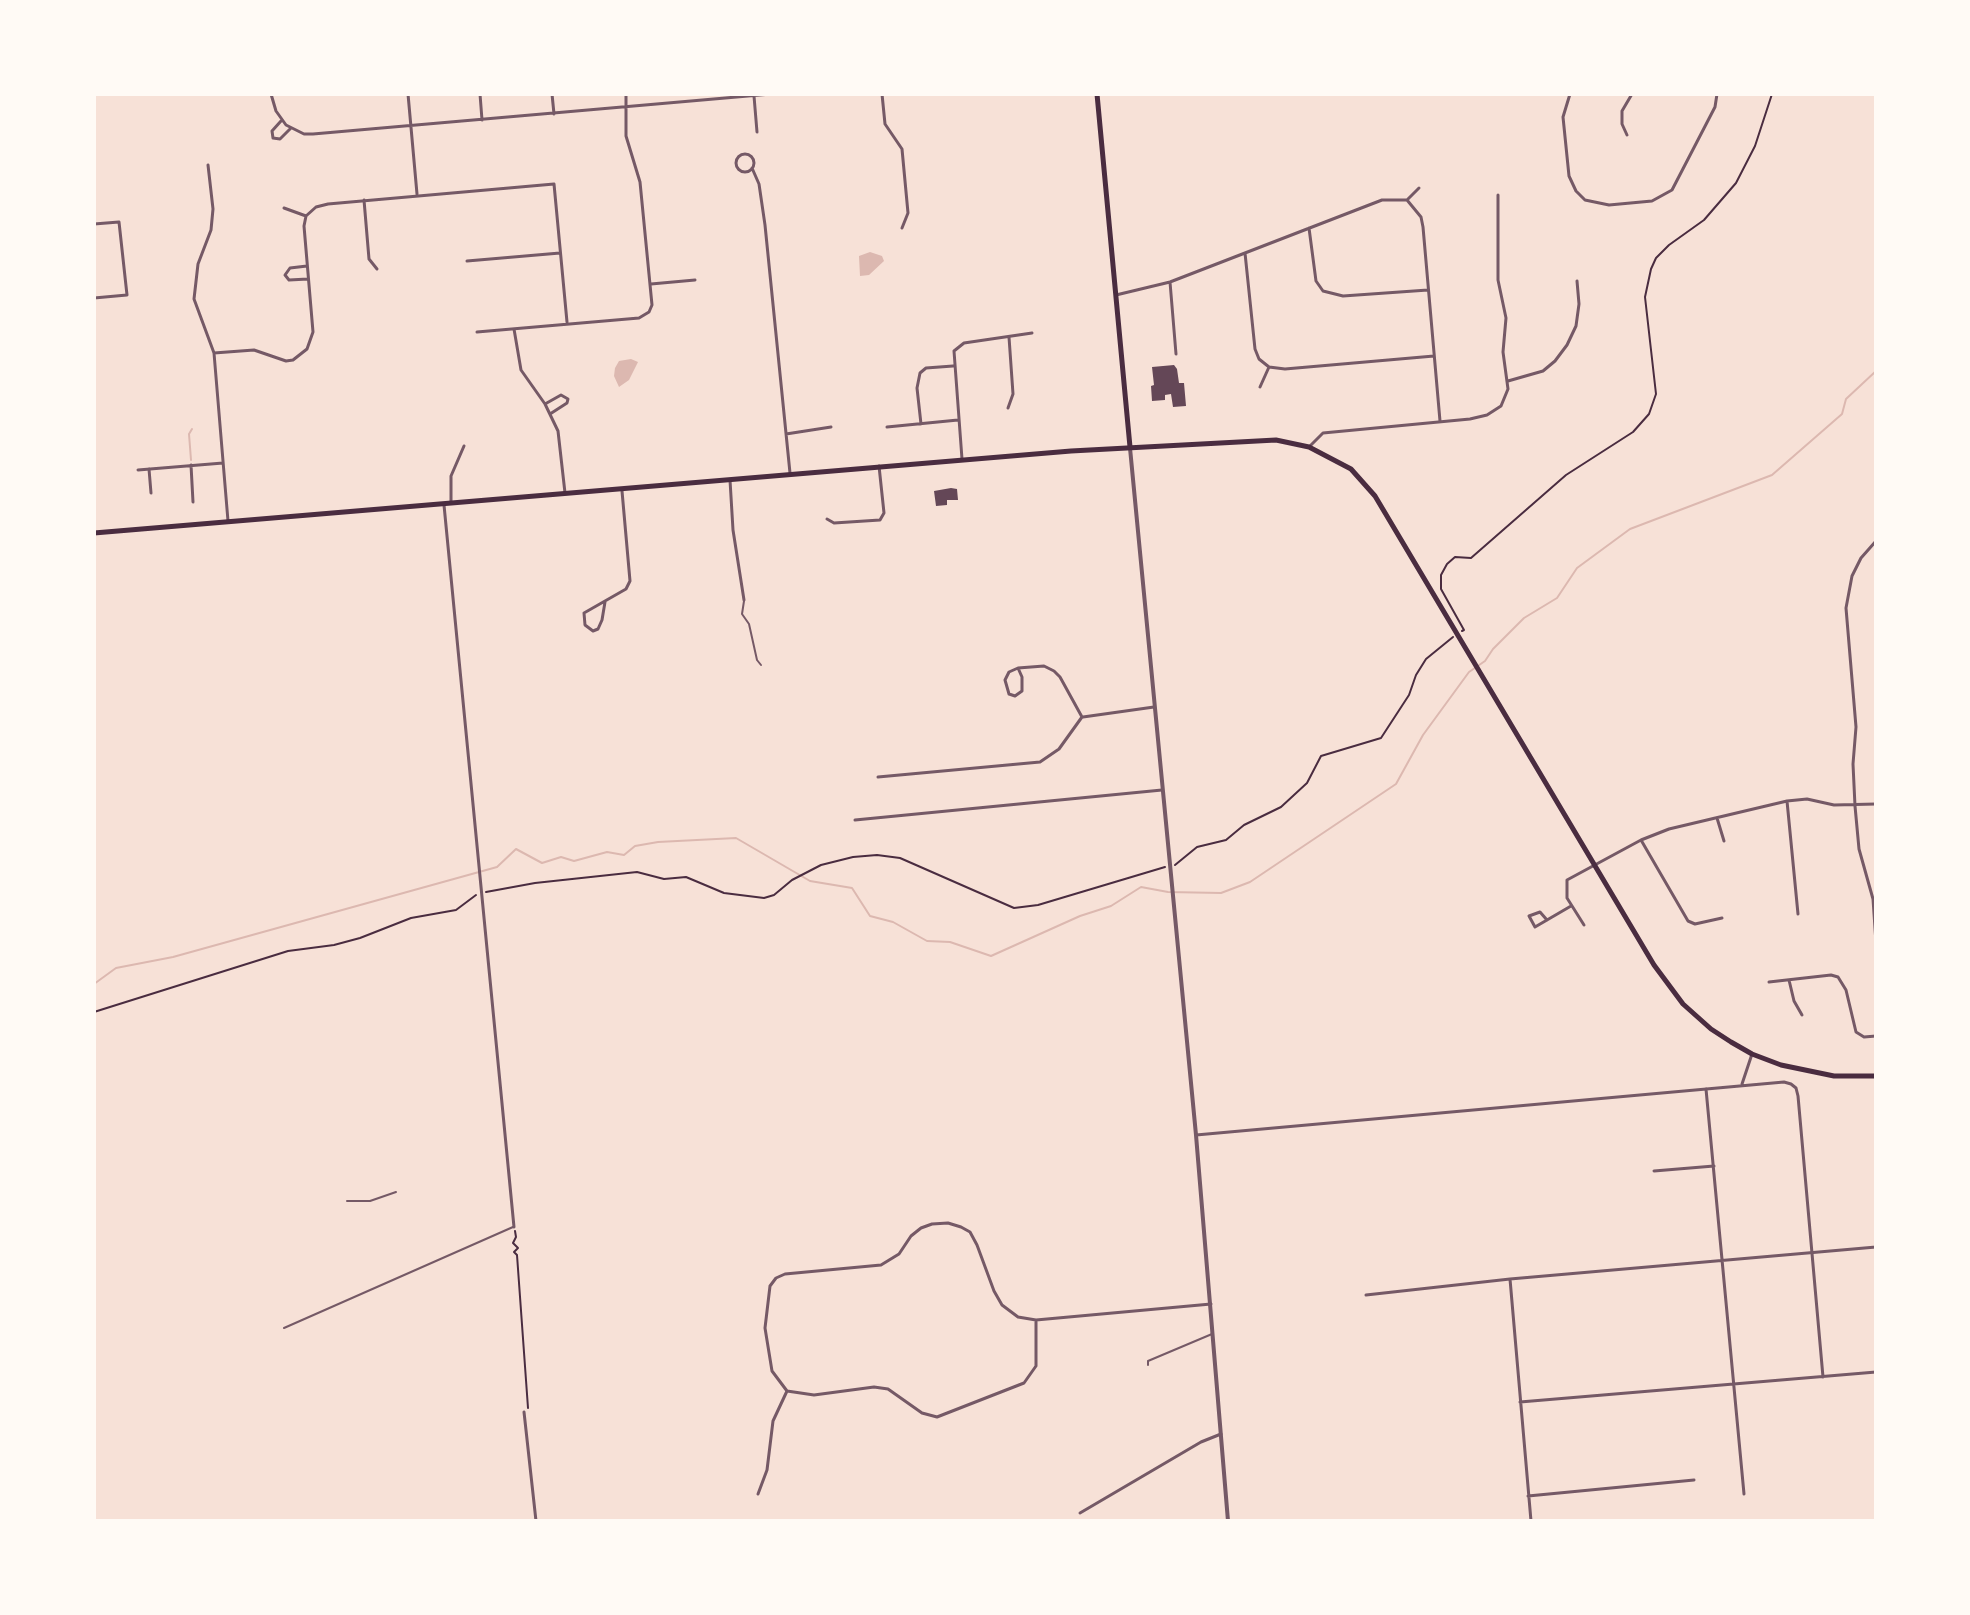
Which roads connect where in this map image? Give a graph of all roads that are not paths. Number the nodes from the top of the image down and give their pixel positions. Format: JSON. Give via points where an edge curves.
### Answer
{"nodes":[{"id":1,"x":271,"y":94,"type":"edge"},
{"id":2,"x":408,"y":94,"type":"edge"},
{"id":3,"x":480,"y":94,"type":"edge"},
{"id":4,"x":552,"y":94,"type":"edge"},
{"id":5,"x":626,"y":94,"type":"edge"},
{"id":6,"x":717,"y":94,"type":"edge"},
{"id":7,"x":771,"y":94,"type":"edge"},
{"id":8,"x":882,"y":94,"type":"edge"},
{"id":9,"x":1097,"y":94,"type":"edge"},
{"id":10,"x":1570,"y":94,"type":"edge"},
{"id":11,"x":1632,"y":94,"type":"edge"},
{"id":12,"x":1717,"y":94,"type":"edge"},
{"id":13,"x":754,"y":96,"type":"junction"},
{"id":14,"x":718,"y":100,"type":"junction"},
{"id":15,"x":625,"y":107,"type":"junction"},
{"id":16,"x":554,"y":114,"type":"junction"},
{"id":17,"x":482,"y":120,"type":"junction"},
{"id":18,"x":281,"y":121,"type":"junction"},
{"id":19,"x":411,"y":126,"type":"junction"},
{"id":20,"x":288,"y":127,"type":"junction"},
{"id":21,"x":757,"y":132,"type":"dead end"},
{"id":22,"x":1627,"y":135,"type":"dead end"},
{"id":23,"x":208,"y":165,"type":"dead end"},
{"id":24,"x":752,"y":168,"type":"junction"},
{"id":25,"x":1419,"y":188,"type":"dead end"},
{"id":26,"x":417,"y":195,"type":"junction"},
{"id":27,"x":1498,"y":195,"type":"dead end"},
{"id":28,"x":364,"y":200,"type":"junction"},
{"id":29,"x":1407,"y":200,"type":"junction"},
{"id":30,"x":284,"y":208,"type":"dead end"},
{"id":31,"x":306,"y":216,"type":"junction"},
{"id":32,"x":94,"y":224,"type":"edge"},
{"id":33,"x":902,"y":228,"type":"dead end"},
{"id":34,"x":1309,"y":228,"type":"junction"},
{"id":35,"x":560,"y":253,"type":"junction"},
{"id":36,"x":1245,"y":253,"type":"junction"},
{"id":37,"x":467,"y":261,"type":"dead end"},
{"id":38,"x":307,"y":266,"type":"junction"},
{"id":39,"x":377,"y":269,"type":"dead end"},
{"id":40,"x":308,"y":279,"type":"junction"},
{"id":41,"x":695,"y":280,"type":"dead end"},
{"id":42,"x":1577,"y":281,"type":"dead end"},
{"id":43,"x":1170,"y":282,"type":"junction"},
{"id":44,"x":650,"y":284,"type":"junction"},
{"id":45,"x":1428,"y":290,"type":"junction"},
{"id":46,"x":1116,"y":295,"type":"junction"},
{"id":47,"x":94,"y":298,"type":"edge"},
{"id":48,"x":568,"y":324,"type":"junction"},
{"id":49,"x":514,"y":329,"type":"junction"},
{"id":50,"x":477,"y":332,"type":"dead end"},
{"id":51,"x":1032,"y":333,"type":"dead end"},
{"id":52,"x":1008,"y":336,"type":"junction"},
{"id":53,"x":214,"y":353,"type":"junction"},
{"id":54,"x":1176,"y":354,"type":"dead end"},
{"id":55,"x":1434,"y":356,"type":"junction"},
{"id":56,"x":953,"y":366,"type":"junction"},
{"id":57,"x":1269,"y":367,"type":"junction"},
{"id":58,"x":1508,"y":381,"type":"junction"},
{"id":59,"x":1260,"y":387,"type":"dead end"},
{"id":60,"x":545,"y":404,"type":"junction"},
{"id":61,"x":1008,"y":408,"type":"dead end"},
{"id":62,"x":550,"y":414,"type":"junction"},
{"id":63,"x":958,"y":420,"type":"junction"},
{"id":64,"x":1440,"y":421,"type":"junction"},
{"id":65,"x":921,"y":424,"type":"junction"},
{"id":66,"x":831,"y":427,"type":"dead end"},
{"id":67,"x":887,"y":427,"type":"dead end"},
{"id":68,"x":786,"y":434,"type":"junction"},
{"id":69,"x":464,"y":446,"type":"dead end"},
{"id":70,"x":1309,"y":447,"type":"junction"},
{"id":71,"x":1130,"y":448,"type":"junction"},
{"id":72,"x":962,"y":459,"type":"junction"},
{"id":73,"x":223,"y":463,"type":"junction"},
{"id":74,"x":191,"y":465,"type":"junction"},
{"id":75,"x":879,"y":466,"type":"junction"},
{"id":76,"x":149,"y":469,"type":"junction"},
{"id":77,"x":138,"y":470,"type":"dead end"},
{"id":78,"x":790,"y":474,"type":"junction"},
{"id":79,"x":730,"y":480,"type":"junction"},
{"id":80,"x":622,"y":491,"type":"junction"},
{"id":81,"x":151,"y":493,"type":"dead end"},
{"id":82,"x":565,"y":495,"type":"junction"},
{"id":83,"x":193,"y":502,"type":"dead end"},
{"id":84,"x":447,"y":505,"type":"junction"},
{"id":85,"x":827,"y":519,"type":"dead end"},
{"id":86,"x":228,"y":522,"type":"junction"},
{"id":87,"x":94,"y":533,"type":"edge"},
{"id":88,"x":1876,"y":541,"type":"edge"},
{"id":89,"x":744,"y":600,"type":"joint"},
{"id":90,"x":605,"y":602,"type":"junction"},
{"id":91,"x":761,"y":665,"type":"dead end"},
{"id":92,"x":1018,"y":668,"type":"junction"},
{"id":93,"x":1154,"y":707,"type":"junction"},
{"id":94,"x":1082,"y":717,"type":"junction"},
{"id":95,"x":878,"y":777,"type":"dead end"},
{"id":96,"x":1162,"y":790,"type":"junction"},
{"id":97,"x":1787,"y":801,"type":"junction"},
{"id":98,"x":1876,"y":804,"type":"edge"},
{"id":99,"x":1855,"y":806,"type":"junction"},
{"id":100,"x":1717,"y":818,"type":"junction"},
{"id":101,"x":855,"y":820,"type":"dead end"},
{"id":102,"x":1641,"y":840,"type":"junction"},
{"id":103,"x":1724,"y":841,"type":"dead end"},
{"id":104,"x":1593,"y":864,"type":"junction"},
{"id":105,"x":1571,"y":906,"type":"junction"},
{"id":106,"x":1798,"y":914,"type":"dead end"},
{"id":107,"x":1722,"y":918,"type":"dead end"},
{"id":108,"x":1547,"y":920,"type":"junction"},
{"id":109,"x":1584,"y":925,"type":"dead end"},
{"id":110,"x":1876,"y":935,"type":"edge"},
{"id":111,"x":1876,"y":943,"type":"edge"},
{"id":112,"x":1789,"y":980,"type":"junction"},
{"id":113,"x":1769,"y":982,"type":"dead end"},
{"id":114,"x":1802,"y":1015,"type":"dead end"},
{"id":115,"x":1876,"y":1036,"type":"edge"},
{"id":116,"x":1752,"y":1054,"type":"junction"},
{"id":117,"x":1876,"y":1076,"type":"edge"},
{"id":118,"x":1741,"y":1086,"type":"junction"},
{"id":119,"x":1706,"y":1089,"type":"junction"},
{"id":120,"x":1196,"y":1135,"type":"junction"},
{"id":121,"x":1714,"y":1166,"type":"junction"},
{"id":122,"x":1654,"y":1171,"type":"dead end"},
{"id":123,"x":396,"y":1192,"type":"dead end"},
{"id":124,"x":347,"y":1201,"type":"dead end"},
{"id":125,"x":514,"y":1227,"type":"joint"},
{"id":126,"x":1876,"y":1247,"type":"edge"},
{"id":127,"x":1812,"y":1253,"type":"junction"},
{"id":128,"x":1723,"y":1261,"type":"junction"},
{"id":129,"x":1510,"y":1279,"type":"junction"},
{"id":130,"x":1366,"y":1295,"type":"dead end"},
{"id":131,"x":1211,"y":1304,"type":"junction"},
{"id":132,"x":1036,"y":1320,"type":"junction"},
{"id":133,"x":284,"y":1328,"type":"dead end"},
{"id":134,"x":1213,"y":1334,"type":"junction"},
{"id":135,"x":1148,"y":1365,"type":"dead end"},
{"id":136,"x":1876,"y":1372,"type":"edge"},
{"id":137,"x":1823,"y":1377,"type":"junction"},
{"id":138,"x":1733,"y":1384,"type":"junction"},
{"id":139,"x":787,"y":1391,"type":"junction"},
{"id":140,"x":1520,"y":1402,"type":"junction"},
{"id":141,"x":524,"y":1412,"type":"dead end"},
{"id":142,"x":1221,"y":1434,"type":"junction"},
{"id":143,"x":1694,"y":1480,"type":"dead end"},
{"id":144,"x":758,"y":1494,"type":"dead end"},
{"id":145,"x":1744,"y":1494,"type":"dead end"},
{"id":146,"x":1528,"y":1496,"type":"junction"},
{"id":147,"x":1080,"y":1513,"type":"dead end"},
{"id":148,"x":536,"y":1521,"type":"edge"},
{"id":149,"x":1228,"y":1521,"type":"edge"},
{"id":150,"x":1531,"y":1521,"type":"edge"}],
"edges":[{"from":1,"to":18,"type":"street"},
{"from":2,"to":19,"type":"street"},
{"from":3,"to":17,"type":"street"},
{"from":4,"to":16,"type":"street"},
{"from":5,"to":15,"type":"street"},
{"from":6,"to":14,"type":"street"},
{"from":7,"to":13,"type":"street"},
{"from":8,"to":33,"type":"street","via":[[885,124],[902,149],[908,213]]},
{"from":9,"to":46,"type":"main road"},
{"from":10,"to":12,"type":"street","via":[[1563,117],[1569,176],[1585,200],[1609,205],[1664,196],[1679,180]]},
{"from":11,"to":22,"type":"street","via":[[1622,111]]},
{"from":13,"to":14,"type":"street"},
{"from":13,"to":21,"type":"street"},
{"from":14,"to":15,"type":"street"},
{"from":15,"to":16,"type":"street"},
{"from":15,"to":44,"type":"street","via":[[626,136],[640,182]]},
{"from":16,"to":17,"type":"street"},
{"from":17,"to":19,"type":"street"},
{"from":18,"to":20,"type":"street"},
{"from":18,"to":20,"type":"street","via":[[273,138],[280,139]]},
{"from":19,"to":20,"type":"street","via":[[313,134]]},
{"from":19,"to":26,"type":"street"},
{"from":23,"to":53,"type":"street","via":[[211,230],[198,264],[194,299]]},
{"from":24,"to":24,"type":"street","via":[[749,156],[737,159],[740,171]]},
{"from":24,"to":68,"type":"street","via":[[765,225]]},
{"from":25,"to":29,"type":"street"},
{"from":26,"to":28,"type":"street"},
{"from":26,"to":35,"type":"street","via":[[554,184]]},
{"from":27,"to":58,"type":"street","via":[[1497,267],[1506,318],[1503,352]]},
{"from":28,"to":31,"type":"street","via":[[316,207]]},
{"from":28,"to":39,"type":"street","via":[[369,259]]},
{"from":29,"to":34,"type":"street","via":[[1382,200]]},
{"from":29,"to":45,"type":"street","via":[[1421,217]]},
{"from":30,"to":31,"type":"street"},
{"from":31,"to":38,"type":"street"},
{"from":32,"to":47,"type":"street","via":[[119,222],[127,295]]},
{"from":34,"to":36,"type":"street"},
{"from":34,"to":45,"type":"street","via":[[1316,281],[1323,291],[1343,296]]},
{"from":35,"to":37,"type":"street"},
{"from":35,"to":48,"type":"street"},
{"from":36,"to":43,"type":"street"},
{"from":36,"to":57,"type":"street","via":[[1255,349]]},
{"from":38,"to":40,"type":"street"},
{"from":38,"to":40,"type":"street","via":[[290,268],[285,275],[289,280]]},
{"from":40,"to":53,"type":"street","via":[[313,332],[301,356],[276,359],[254,350]]},
{"from":41,"to":44,"type":"street"},
{"from":42,"to":58,"type":"street","via":[[1576,326],[1567,345],[1543,371]]},
{"from":43,"to":46,"type":"street"},
{"from":43,"to":54,"type":"street"},
{"from":44,"to":48,"type":"street","via":[[652,305],[639,318]]},
{"from":45,"to":55,"type":"street"},
{"from":46,"to":71,"type":"main road"},
{"from":48,"to":49,"type":"street"},
{"from":49,"to":50,"type":"street"},
{"from":49,"to":60,"type":"street","via":[[521,370]]},
{"from":51,"to":52,"type":"street"},
{"from":52,"to":56,"type":"street","via":[[956,347]]},
{"from":52,"to":61,"type":"street","via":[[1013,394]]},
{"from":53,"to":73,"type":"street"},
{"from":55,"to":57,"type":"street"},
{"from":55,"to":64,"type":"street"},
{"from":56,"to":63,"type":"street"},
{"from":56,"to":65,"type":"street","via":[[920,373]]},
{"from":57,"to":59,"type":"street"},
{"from":58,"to":64,"type":"street","via":[[1506,398],[1487,415]]},
{"from":60,"to":62,"type":"street"},
{"from":60,"to":62,"type":"street","via":[[561,395],[568,399]]},
{"from":62,"to":82,"type":"street","via":[[561,444]]},
{"from":63,"to":65,"type":"street"},
{"from":63,"to":72,"type":"street"},
{"from":64,"to":70,"type":"street","via":[[1323,433]]},
{"from":65,"to":67,"type":"street"},
{"from":66,"to":68,"type":"street"},
{"from":68,"to":78,"type":"street"},
{"from":69,"to":84,"type":"street","via":[[451,476]]},
{"from":70,"to":71,"type":"main road","via":[[1276,440]]},
{"from":70,"to":104,"type":"main road","via":[[1351,469],[1375,496]]},
{"from":71,"to":72,"type":"main road"},
{"from":71,"to":93,"type":"street"},
{"from":72,"to":75,"type":"main road"},
{"from":73,"to":74,"type":"street"},
{"from":73,"to":86,"type":"street"},
{"from":74,"to":76,"type":"street"},
{"from":74,"to":83,"type":"street"},
{"from":75,"to":78,"type":"main road"},
{"from":75,"to":85,"type":"street","via":[[884,513],[880,520]]},
{"from":76,"to":77,"type":"street"},
{"from":76,"to":81,"type":"street"},
{"from":78,"to":79,"type":"main road"},
{"from":79,"to":80,"type":"main road"},
{"from":79,"to":89,"type":"street"},
{"from":80,"to":82,"type":"main road"},
{"from":80,"to":90,"type":"street","via":[[630,581]]},
{"from":82,"to":84,"type":"main road"},
{"from":84,"to":86,"type":"main road"},
{"from":84,"to":125,"type":"street"},
{"from":86,"to":87,"type":"main road"},
{"from":88,"to":99,"type":"street","via":[[1852,576],[1846,608],[1856,727]]},
{"from":89,"to":91,"type":"lane","via":[[742,614]]},
{"from":90,"to":90,"type":"street","via":[[584,613],[585,625],[593,631],[602,620]]},
{"from":92,"to":92,"type":"street","via":[[1006,675],[1006,690],[1012,696],[1023,688]]},
{"from":92,"to":94,"type":"street","via":[[1054,671]]},
{"from":93,"to":94,"type":"street"},
{"from":93,"to":96,"type":"street"},
{"from":94,"to":95,"type":"street","via":[[1059,749],[1040,762]]},
{"from":96,"to":101,"type":"street"},
{"from":96,"to":120,"type":"street"},
{"from":97,"to":99,"type":"street"},
{"from":97,"to":100,"type":"street"},
{"from":97,"to":106,"type":"street"},
{"from":98,"to":99,"type":"street"},
{"from":99,"to":110,"type":"street"},
{"from":100,"to":102,"type":"street"},
{"from":100,"to":103,"type":"street"},
{"from":102,"to":104,"type":"street"},
{"from":102,"to":107,"type":"street","via":[[1688,921]]},
{"from":104,"to":105,"type":"street","via":[[1567,880]]},
{"from":104,"to":116,"type":"main road","via":[[1683,1004]]},
{"from":105,"to":108,"type":"street"},
{"from":105,"to":109,"type":"street"},
{"from":108,"to":108,"type":"street","via":[[1535,927],[1529,916],[1540,912]]},
{"from":110,"to":111,"type":"street"},
{"from":112,"to":113,"type":"street"},
{"from":112,"to":114,"type":"street"},
{"from":112,"to":115,"type":"street","via":[[1838,977],[1856,1032]]},
{"from":116,"to":117,"type":"main road","via":[[1805,1072]]},
{"from":116,"to":118,"type":"street"},
{"from":118,"to":119,"type":"street"},
{"from":118,"to":127,"type":"street","via":[[1784,1082],[1796,1088]]},
{"from":119,"to":120,"type":"street"},
{"from":119,"to":121,"type":"street"},
{"from":120,"to":131,"type":"street"},
{"from":121,"to":122,"type":"street"},
{"from":121,"to":128,"type":"street"},
{"from":123,"to":124,"type":"lane","via":[[370,1201]]},
{"from":125,"to":133,"type":"lane"},
{"from":126,"to":127,"type":"street"},
{"from":127,"to":128,"type":"street"},
{"from":127,"to":137,"type":"street"},
{"from":128,"to":129,"type":"street"},
{"from":128,"to":138,"type":"street"},
{"from":129,"to":130,"type":"street"},
{"from":129,"to":140,"type":"street"},
{"from":131,"to":132,"type":"street"},
{"from":131,"to":134,"type":"street"},
{"from":132,"to":139,"type":"street","via":[[1038,1356],[1031,1375],[949,1414],[922,1413],[888,1389],[874,1387],[814,1395]]},
{"from":132,"to":139,"type":"street","via":[[1018,1317],[1002,1305],[970,1232],[948,1223],[932,1224],[881,1265],[776,1278],[770,1286],[765,1328],[775,1375]]},
{"from":134,"to":135,"type":"lane"},
{"from":134,"to":142,"type":"street"},
{"from":136,"to":137,"type":"street"},
{"from":137,"to":138,"type":"street"},
{"from":138,"to":140,"type":"street"},
{"from":138,"to":145,"type":"street"},
{"from":139,"to":144,"type":"street","via":[[773,1421]]},
{"from":140,"to":146,"type":"street"},
{"from":141,"to":148,"type":"street"},
{"from":142,"to":147,"type":"street"},
{"from":142,"to":149,"type":"street"},
{"from":143,"to":146,"type":"street"},
{"from":146,"to":150,"type":"street"}]}
